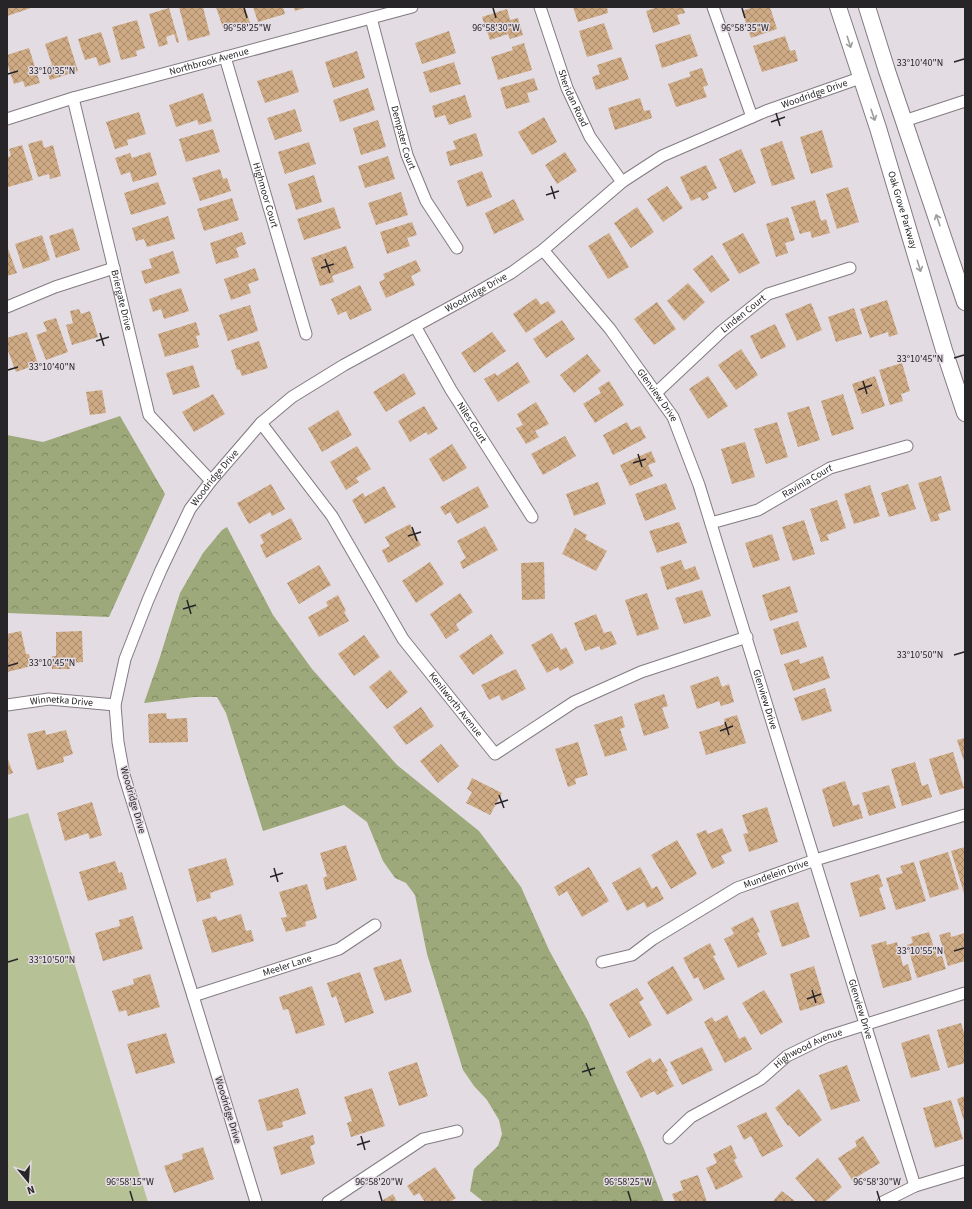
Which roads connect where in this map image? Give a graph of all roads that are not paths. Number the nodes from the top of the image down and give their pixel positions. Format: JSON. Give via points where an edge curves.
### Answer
{"nodes":[{"id":1,"x":412,"y":7,"type":"edge"},
{"id":2,"x":540,"y":7,"type":"edge"},
{"id":3,"x":714,"y":7,"type":"edge"},
{"id":4,"x":838,"y":7,"type":"edge"},
{"id":5,"x":867,"y":7,"type":"edge"},
{"id":6,"x":371,"y":18,"type":"junction"},
{"id":7,"x":225,"y":57,"type":"junction"},
{"id":8,"x":887,"y":71,"type":"junction"},
{"id":9,"x":860,"y":78,"type":"junction"},
{"id":10,"x":73,"y":98,"type":"junction"},
{"id":11,"x":965,"y":101,"type":"edge"},
{"id":12,"x":752,"y":117,"type":"junction"},
{"id":13,"x":7,"y":119,"type":"edge"},
{"id":14,"x":904,"y":121,"type":"junction"},
{"id":15,"x":622,"y":182,"type":"junction"},
{"id":16,"x":457,"y":248,"type":"dead end"},
{"id":17,"x":543,"y":250,"type":"junction"},
{"id":18,"x":114,"y":268,"type":"junction"},
{"id":19,"x":850,"y":268,"type":"dead end"},
{"id":20,"x":965,"y":302,"type":"edge"},
{"id":21,"x":7,"y":307,"type":"edge"},
{"id":22,"x":415,"y":326,"type":"junction"},
{"id":23,"x":306,"y":334,"type":"dead end"},
{"id":24,"x":656,"y":393,"type":"junction"},
{"id":25,"x":965,"y":413,"type":"edge"},
{"id":26,"x":261,"y":423,"type":"junction"},
{"id":27,"x":907,"y":446,"type":"dead end"},
{"id":28,"x":211,"y":481,"type":"junction"},
{"id":29,"x":532,"y":517,"type":"dead end"},
{"id":30,"x":711,"y":523,"type":"junction"},
{"id":31,"x":747,"y":637,"type":"junction"},
{"id":32,"x":7,"y":705,"type":"edge"},
{"id":33,"x":115,"y":705,"type":"junction"},
{"id":34,"x":965,"y":815,"type":"edge"},
{"id":35,"x":815,"y":860,"type":"junction"},
{"id":36,"x":375,"y":925,"type":"dead end"},
{"id":37,"x":602,"y":962,"type":"dead end"},
{"id":38,"x":965,"y":992,"type":"edge"},
{"id":39,"x":194,"y":996,"type":"junction"},
{"id":40,"x":866,"y":1024,"type":"junction"},
{"id":41,"x":457,"y":1131,"type":"dead end"},
{"id":42,"x":669,"y":1138,"type":"dead end"},
{"id":43,"x":965,"y":1172,"type":"edge"},
{"id":44,"x":915,"y":1186,"type":"junction"},
{"id":45,"x":256,"y":1202,"type":"edge"},
{"id":46,"x":328,"y":1202,"type":"edge"},
{"id":47,"x":883,"y":1202,"type":"edge"}],
"edges":[{"from":1,"to":6,"type":"street","name":"Northbrook Avenue"},
{"from":2,"to":15,"type":"street","name":"Sheridan Road","via":[[567,88],[590,137]]},
{"from":3,"to":12,"type":"street"},
{"from":4,"to":9,"type":"main road","name":"Oak Grove Parkway","one_way":true},
{"from":5,"to":8,"type":"main road"},
{"from":6,"to":7,"type":"street","name":"Northbrook Avenue"},
{"from":6,"to":16,"type":"street","name":"Dempster Court","via":[[407,155],[426,201]]},
{"from":7,"to":10,"type":"street","name":"Northbrook Avenue"},
{"from":7,"to":23,"type":"street","name":"Highmoor Court"},
{"from":8,"to":9,"type":"main road"},
{"from":8,"to":14,"type":"main road"},
{"from":9,"to":12,"type":"street","name":"Woodridge Drive"},
{"from":9,"to":25,"type":"main road","name":"Oak Grove Parkway","one_way":true,"via":[[878,128]]},
{"from":10,"to":13,"type":"street","name":"Northbrook Avenue"},
{"from":10,"to":18,"type":"street","name":"Briergate Drive"},
{"from":11,"to":14,"type":"street"},
{"from":12,"to":15,"type":"street","name":"Woodridge Drive","via":[[662,156]]},
{"from":20,"to":14,"type":"main road","one_way":true},
{"from":15,"to":17,"type":"street","name":"Woodridge Drive"},
{"from":17,"to":22,"type":"street","name":"Woodridge Drive","via":[[511,273]]},
{"from":17,"to":24,"type":"street","name":"Glenview Drive","via":[[610,329]]},
{"from":18,"to":21,"type":"street","via":[[55,287]]},
{"from":18,"to":28,"type":"street","name":"Briergate Drive","via":[[149,415]]},
{"from":19,"to":24,"type":"street","name":"Linden Court","via":[[768,294],[722,331]]},
{"from":22,"to":26,"type":"street","name":"Woodridge Drive","via":[[292,397]]},
{"from":22,"to":29,"type":"street","name":"Niles Court","via":[[451,390]]},
{"from":24,"to":30,"type":"street","name":"Glenview Drive","via":[[674,417]]},
{"from":26,"to":28,"type":"street","name":"Woodridge Drive"},
{"from":26,"to":31,"type":"street","name":"Kenilworth Avenue","via":[[332,516],[403,639],[494,754],[574,702],[641,672]]},
{"from":27,"to":30,"type":"street","name":"Ravinia Court","via":[[830,468],[758,510]]},
{"from":28,"to":33,"type":"street","name":"Woodridge Drive","via":[[190,509],[161,570],[125,659]]},
{"from":30,"to":31,"type":"street","name":"Glenview Drive"},
{"from":31,"to":35,"type":"street","name":"Glenview Drive"},
{"from":32,"to":33,"type":"street","name":"Winnetka Drive","via":[[49,699]]},
{"from":33,"to":39,"type":"street","name":"Woodridge Drive","via":[[124,775]]},
{"from":34,"to":35,"type":"street","name":"Mundelein Drive"},
{"from":35,"to":37,"type":"street","name":"Mundelein Drive","via":[[736,888],[653,939],[632,955]]},
{"from":35,"to":40,"type":"street","name":"Glenview Drive"},
{"from":36,"to":39,"type":"street","name":"Meeler Lane","via":[[339,949]]},
{"from":38,"to":40,"type":"street","name":"Highwood Avenue"},
{"from":39,"to":45,"type":"street","name":"Woodridge Drive"},
{"from":40,"to":42,"type":"street","name":"Highwood Avenue","via":[[826,1037],[787,1056],[760,1079],[691,1117]]},
{"from":40,"to":44,"type":"street","name":"Glenview Drive"},
{"from":41,"to":46,"type":"street","via":[[423,1138]]},
{"from":43,"to":44,"type":"street"},
{"from":44,"to":47,"type":"street"}]}
